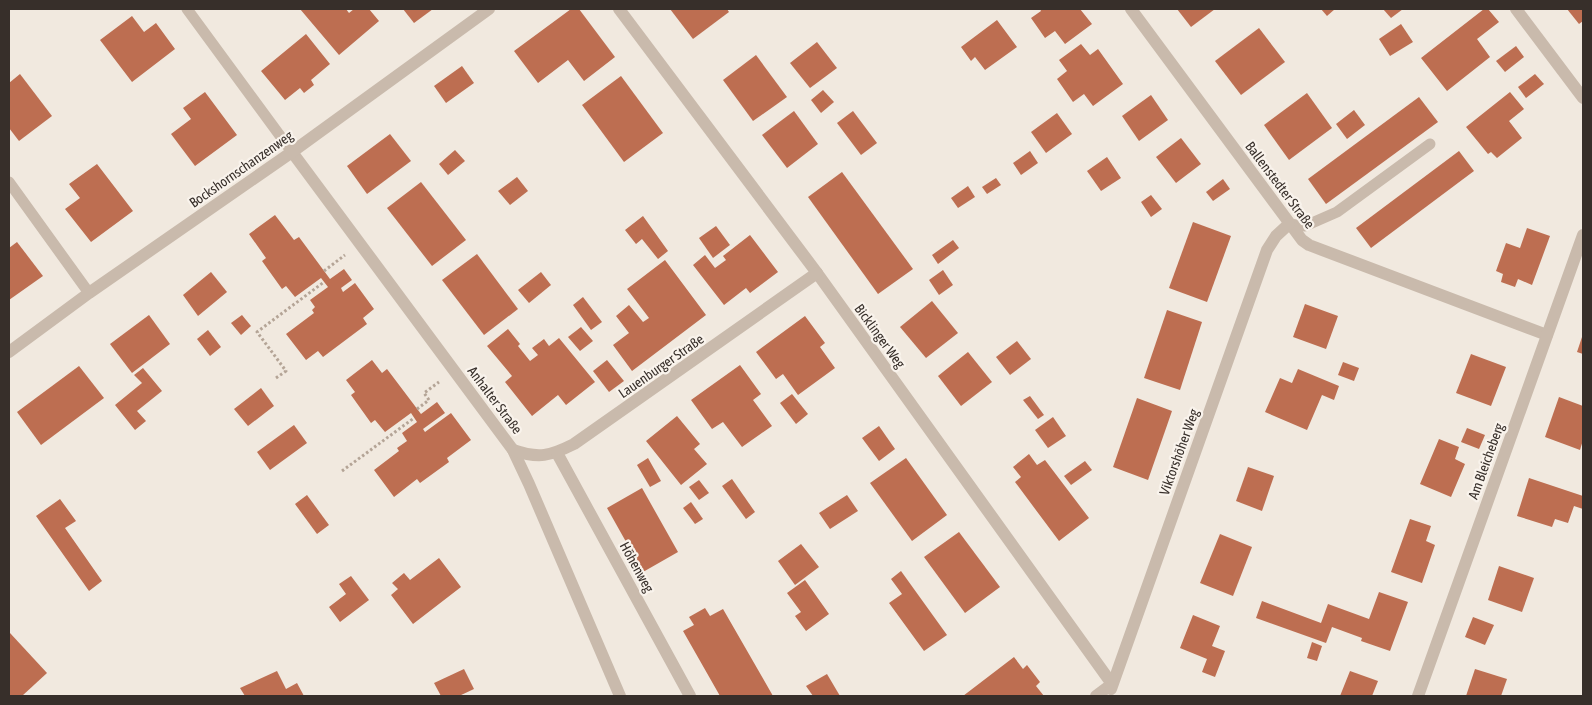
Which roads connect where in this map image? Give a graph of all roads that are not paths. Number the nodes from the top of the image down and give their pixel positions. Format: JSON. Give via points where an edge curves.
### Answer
{"nodes":[{"id":1,"x":187,"y":9,"type":"edge"},
{"id":2,"x":619,"y":9,"type":"edge"},
{"id":3,"x":1130,"y":9,"type":"edge"},
{"id":4,"x":1516,"y":9,"type":"edge"},
{"id":5,"x":481,"y":11,"type":"edge"},
{"id":6,"x":1583,"y":98,"type":"edge"},
{"id":7,"x":1430,"y":144,"type":"dead end"},
{"id":8,"x":292,"y":152,"type":"junction"},
{"id":9,"x":9,"y":182,"type":"edge"},
{"id":10,"x":1289,"y":224,"type":"junction"},
{"id":11,"x":1583,"y":235,"type":"edge"},
{"id":12,"x":817,"y":274,"type":"junction"},
{"id":13,"x":89,"y":293,"type":"junction"},
{"id":14,"x":1547,"y":335,"type":"junction"},
{"id":15,"x":9,"y":352,"type":"edge"},
{"id":16,"x":513,"y":450,"type":"junction"},
{"id":17,"x":557,"y":453,"type":"junction"},
{"id":18,"x":1111,"y":690,"type":"edge"},
{"id":19,"x":620,"y":696,"type":"edge"},
{"id":20,"x":690,"y":696,"type":"edge"},
{"id":21,"x":1096,"y":696,"type":"edge"},
{"id":22,"x":1418,"y":696,"type":"edge"}],
"edges":[{"from":1,"to":8,"type":"lane"},
{"from":2,"to":12,"type":"street","name":"Bicklinger Weg"},
{"from":3,"to":10,"type":"street","name":"Ballenstedter Straße"},
{"from":4,"to":6,"type":"street"},
{"from":5,"to":8,"type":"street","name":"Bockshornschanzenweg"},
{"from":7,"to":10,"type":"lane","via":[[1337,212],[1305,226]]},
{"from":8,"to":13,"type":"street","name":"Bockshornschanzenweg"},
{"from":8,"to":16,"type":"street","name":"Anhalter Straße"},
{"from":9,"to":13,"type":"lane"},
{"from":10,"to":14,"type":"street","name":"Ballenstedter Straße","via":[[1308,245]]},
{"from":10,"to":18,"type":"street","name":"Viktorshöher Weg","via":[[1267,250]]},
{"from":11,"to":14,"type":"street","name":"Am Bleicheberg"},
{"from":12,"to":17,"type":"street","name":"Lauenburger Straße","via":[[592,433]]},
{"from":12,"to":18,"type":"street","name":"Bicklinger Weg"},
{"from":13,"to":15,"type":"street","name":"Bockshornschanzenweg"},
{"from":14,"to":22,"type":"street","name":"Am Bleicheberg"},
{"from":16,"to":17,"type":"street","name":"Lauenburger Straße","via":[[534,456]]},
{"from":16,"to":19,"type":"street","name":"Anhalter Straße"},
{"from":17,"to":20,"type":"street","name":"Höhenweg"},
{"from":18,"to":21,"type":"street"}]}
